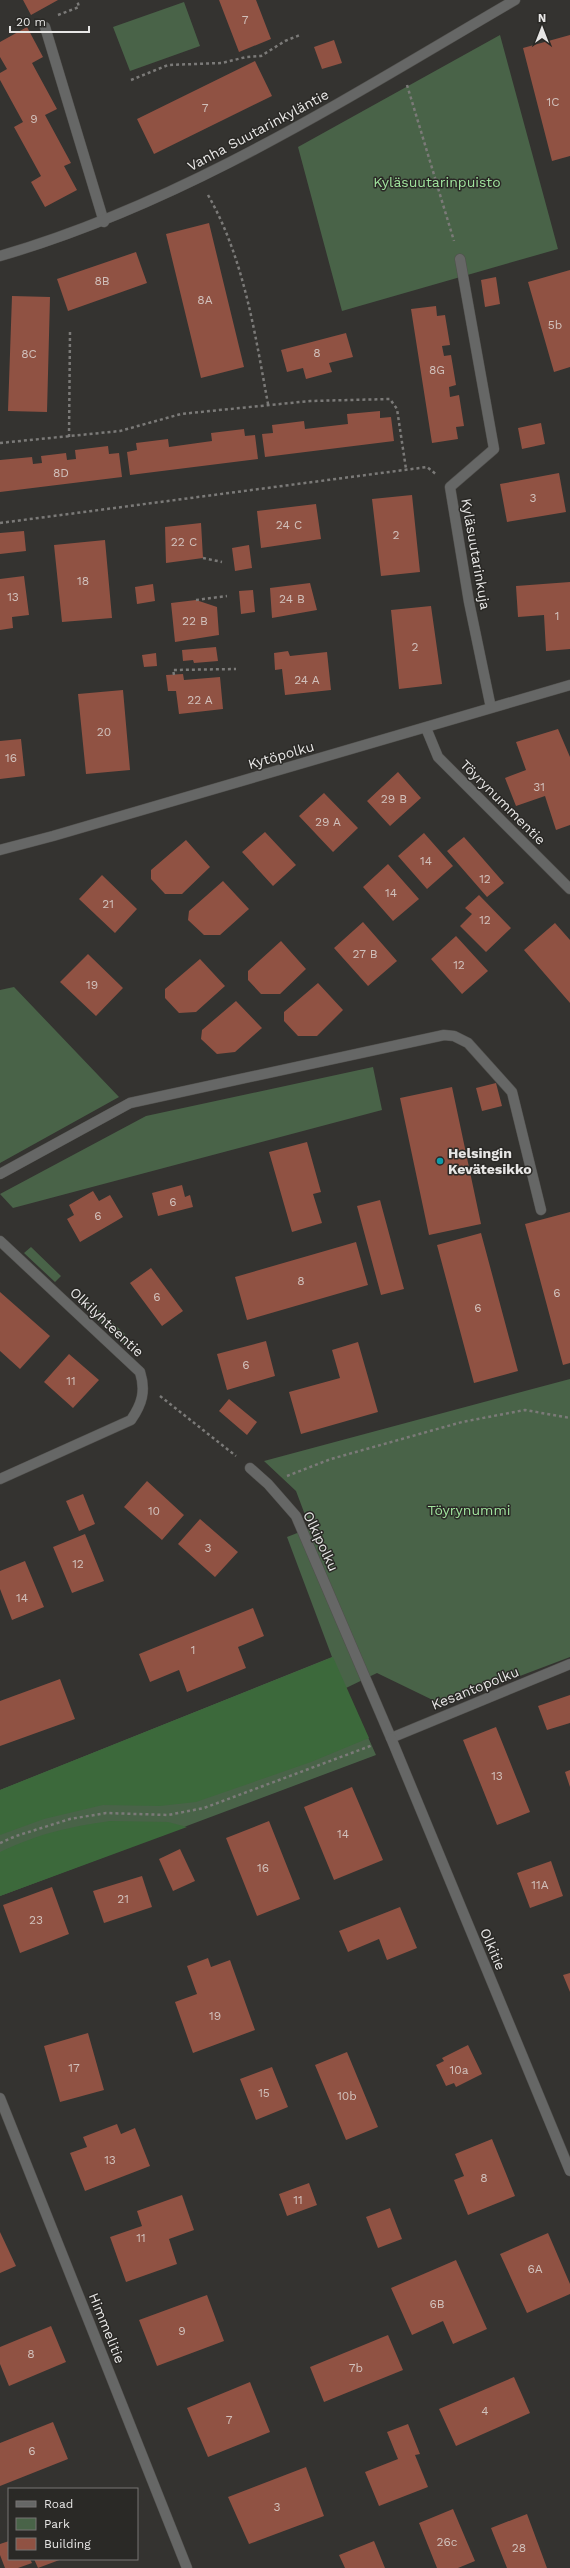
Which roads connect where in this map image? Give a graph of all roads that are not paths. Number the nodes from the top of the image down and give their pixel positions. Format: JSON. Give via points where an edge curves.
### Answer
{"nodes":[{"id":1,"x":516,"y":0,"type":"edge"},
{"id":2,"x":45,"y":26,"type":"road end"},
{"id":3,"x":104,"y":222,"type":"junction"},
{"id":4,"x":0,"y":256,"type":"edge"},
{"id":5,"x":460,"y":259,"type":"road end"},
{"id":6,"x":570,"y":685,"type":"edge"},
{"id":7,"x":490,"y":708,"type":"junction"},
{"id":8,"x":426,"y":728,"type":"junction"},
{"id":9,"x":0,"y":850,"type":"edge"},
{"id":10,"x":570,"y":889,"type":"edge"},
{"id":11,"x":0,"y":1174,"type":"edge"},
{"id":12,"x":541,"y":1210,"type":"dead end"},
{"id":13,"x":0,"y":1241,"type":"edge"},
{"id":14,"x":250,"y":1468,"type":"road end"},
{"id":15,"x":0,"y":1479,"type":"edge"},
{"id":16,"x":570,"y":1664,"type":"edge"},
{"id":17,"x":391,"y":1738,"type":"junction"},
{"id":18,"x":0,"y":2098,"type":"edge"},
{"id":19,"x":570,"y":2171,"type":"edge"},
{"id":20,"x":187,"y":2568,"type":"edge"}],
"edges":[{"from":1,"to":3,"type":"street","name":"Vanha Suutarinkyläntie","via":[[324,112],[199,179]]},
{"from":2,"to":3,"type":"street"},
{"from":3,"to":4,"type":"street","name":"Vanha Suutarinkyläntie"},
{"from":5,"to":7,"type":"street","name":"Kyläsuutarinkuja","via":[[494,448],[450,487]]},
{"from":6,"to":7,"type":"street","name":"Kytöpolku"},
{"from":7,"to":8,"type":"street","name":"Kytöpolku"},
{"from":8,"to":9,"type":"street","name":"Kytöpolku"},
{"from":8,"to":10,"type":"street","name":"Töyrynummentie","via":[[438,757]]},
{"from":11,"to":12,"type":"street","via":[[130,1103],[444,1035],[454,1036],[468,1043],[512,1092]]},
{"from":13,"to":15,"type":"street","name":"Olkilyhteentie","via":[[140,1372],[144,1392],[140,1407],[131,1420]]},
{"from":14,"to":17,"type":"street","name":"Olkipolku","via":[[296,1516]]},
{"from":16,"to":17,"type":"street","name":"Kesantopolku"},
{"from":17,"to":19,"type":"street","name":"Olkitie"},
{"from":18,"to":20,"type":"street","name":"Himmelitie"}]}
